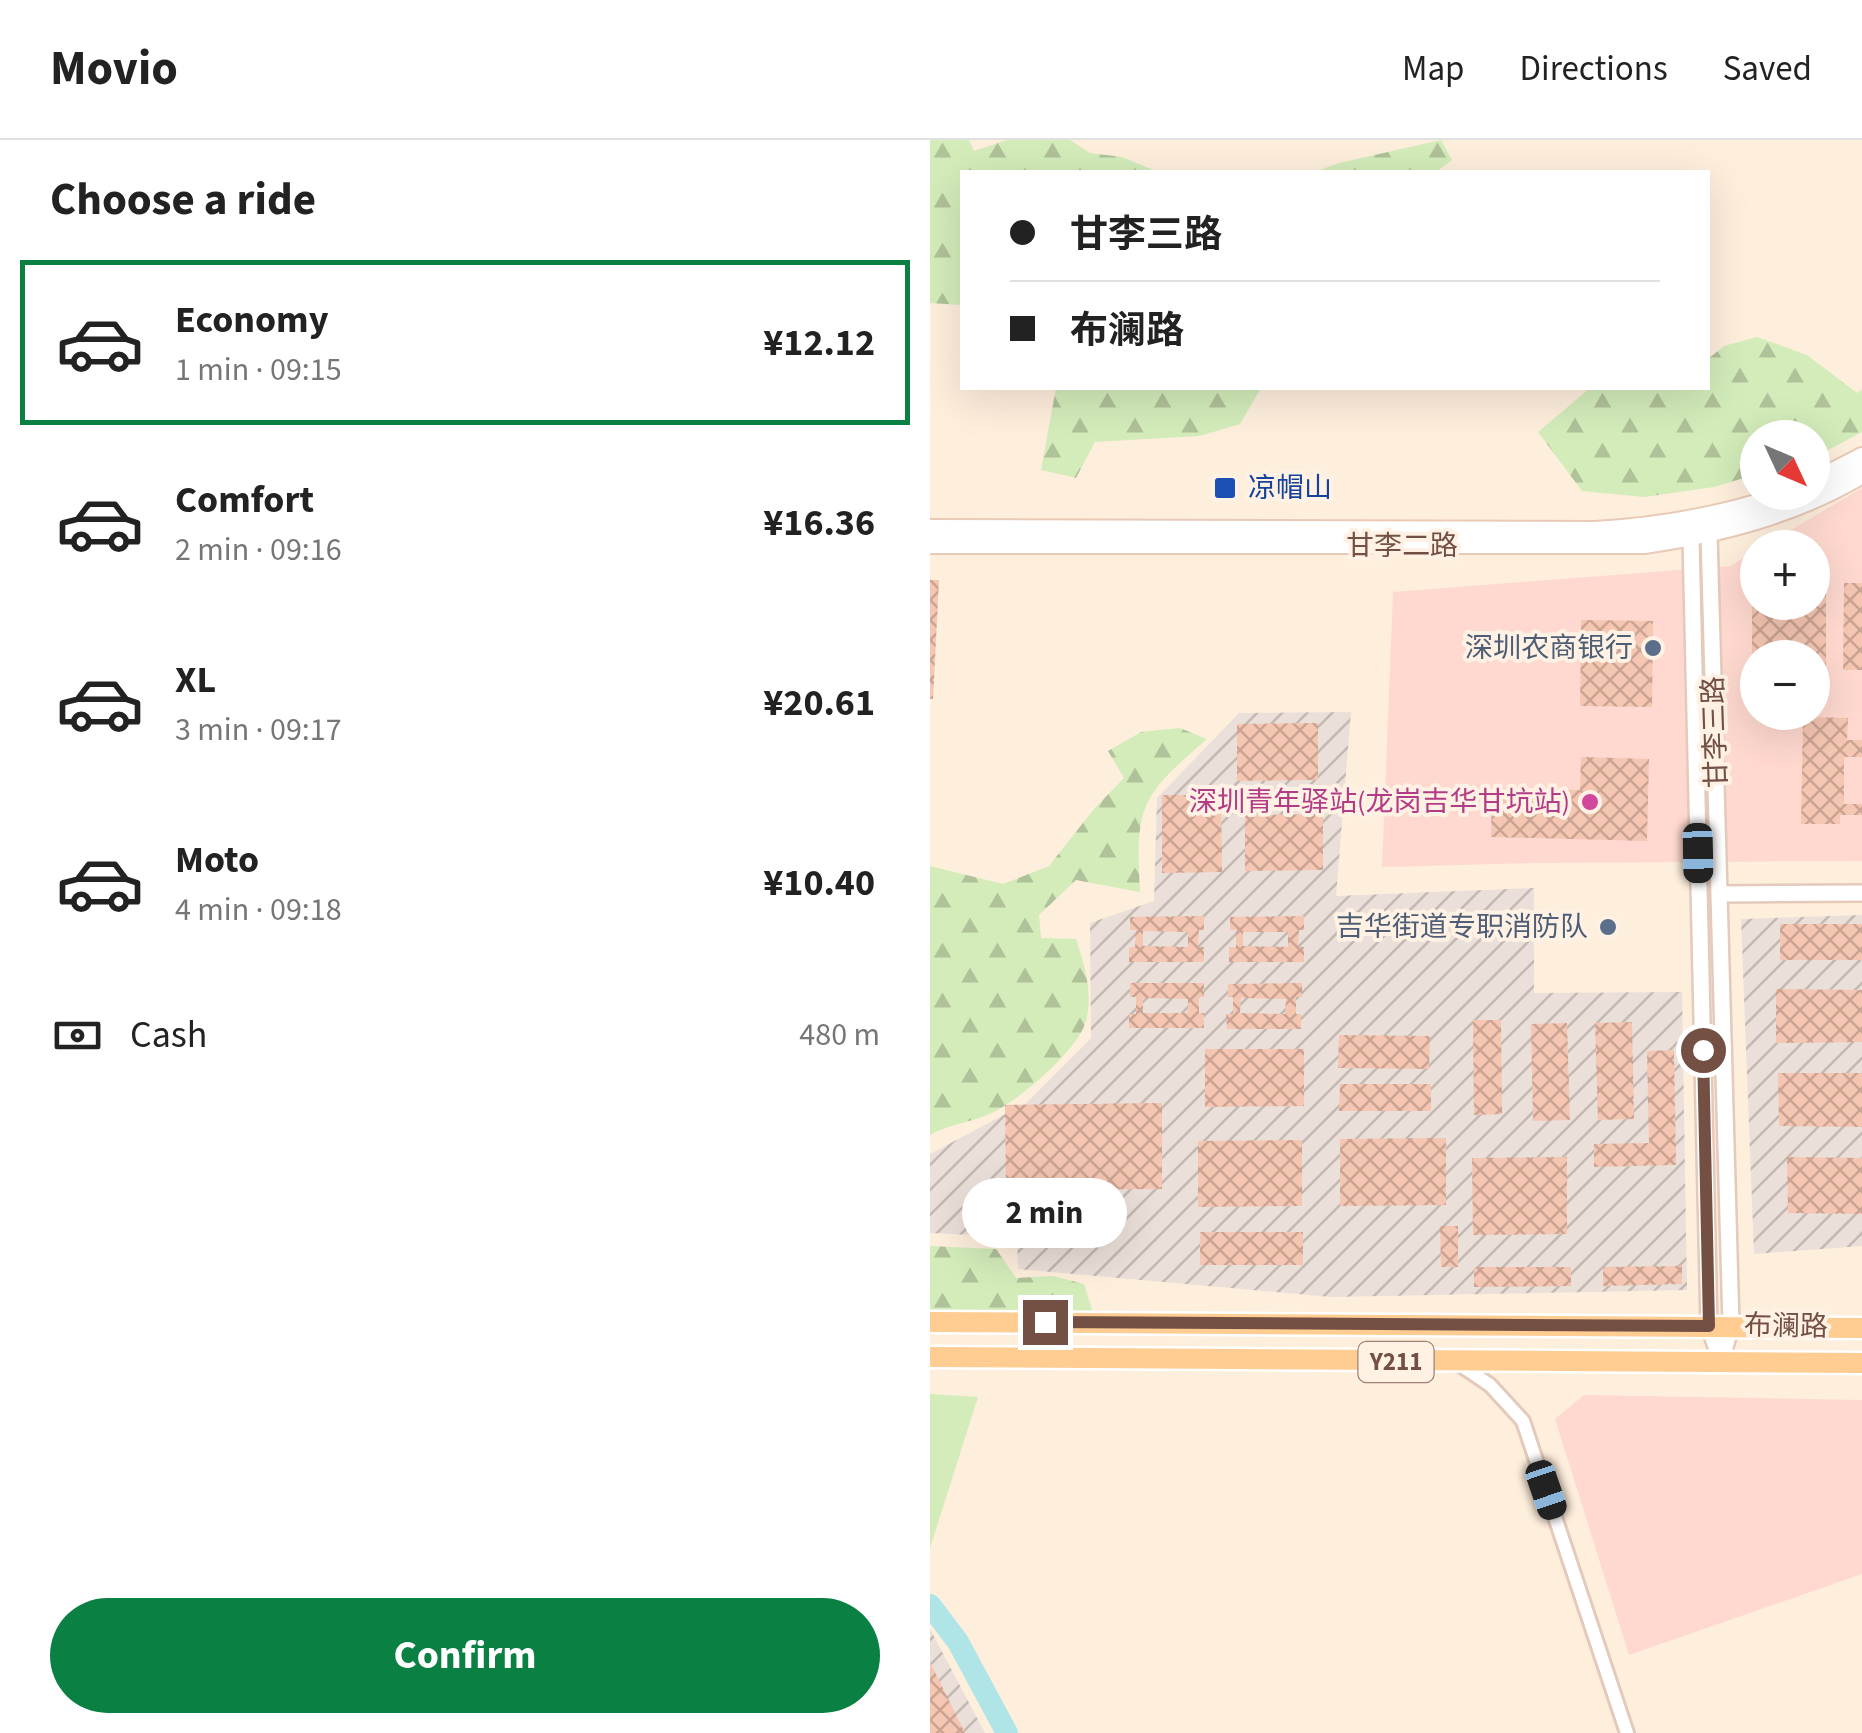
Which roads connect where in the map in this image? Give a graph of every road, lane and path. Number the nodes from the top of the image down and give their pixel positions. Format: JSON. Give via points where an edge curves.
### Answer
{"nodes":[{"id":1,"x":1862,"y":457,"type":"edge"},
{"id":2,"x":1830,"y":474,"type":"edge"},
{"id":3,"x":1862,"y":474,"type":"edge"},
{"id":4,"x":1750,"y":510,"type":"edge"},
{"id":5,"x":930,"y":529,"type":"edge"},
{"id":6,"x":1700,"y":531,"type":"junction"},
{"id":7,"x":930,"y":544,"type":"edge"},
{"id":8,"x":1722,"y":894,"type":"dead end"},
{"id":9,"x":1862,"y":894,"type":"edge"},
{"id":10,"x":930,"y":1322,"type":"edge"},
{"id":11,"x":1731,"y":1325,"type":"junction"},
{"id":12,"x":1709,"y":1326,"type":"junction"},
{"id":13,"x":1862,"y":1328,"type":"edge"},
{"id":14,"x":930,"y":1357,"type":"edge"},
{"id":15,"x":1456,"y":1362,"type":"junction"},
{"id":16,"x":1721,"y":1362,"type":"junction"},
{"id":17,"x":1862,"y":1362,"type":"edge"},
{"id":18,"x":1627,"y":1733,"type":"edge"}],
"edges":[{"from":1,"to":2,"type":"main road"},
{"from":3,"to":6,"type":"main road","name":"甘李二路","via":[[1802,504]]},
{"from":4,"to":6,"type":"main road","name":"甘李二路"},
{"from":5,"to":6,"type":"main road","name":"甘李二路"},
{"from":6,"to":7,"type":"main road","name":"甘李二路","via":[[1594,546]]},
{"from":6,"to":11,"type":"street","name":"甘李三路"},
{"from":6,"to":12,"type":"street","name":"甘李三路"},
{"from":8,"to":9,"type":"street"},
{"from":10,"to":12,"type":"main road","name":"布澜路","number":"Y211"},
{"from":11,"to":12,"type":"main road","name":"布澜路","number":"Y211"},
{"from":11,"to":13,"type":"main road","name":"布澜路","number":"Y211"},
{"from":11,"to":16,"type":"street","name":"甘李三路"},
{"from":12,"to":16,"type":"street","name":"甘李三路"},
{"from":14,"to":15,"type":"main road","name":"布澜路","number":"Y211"},
{"from":15,"to":16,"type":"main road","name":"布澜路","number":"Y211"},
{"from":15,"to":18,"type":"street","via":[[1490,1385],[1523,1421]]},
{"from":16,"to":17,"type":"main road","name":"布澜路","number":"Y211"}]}
